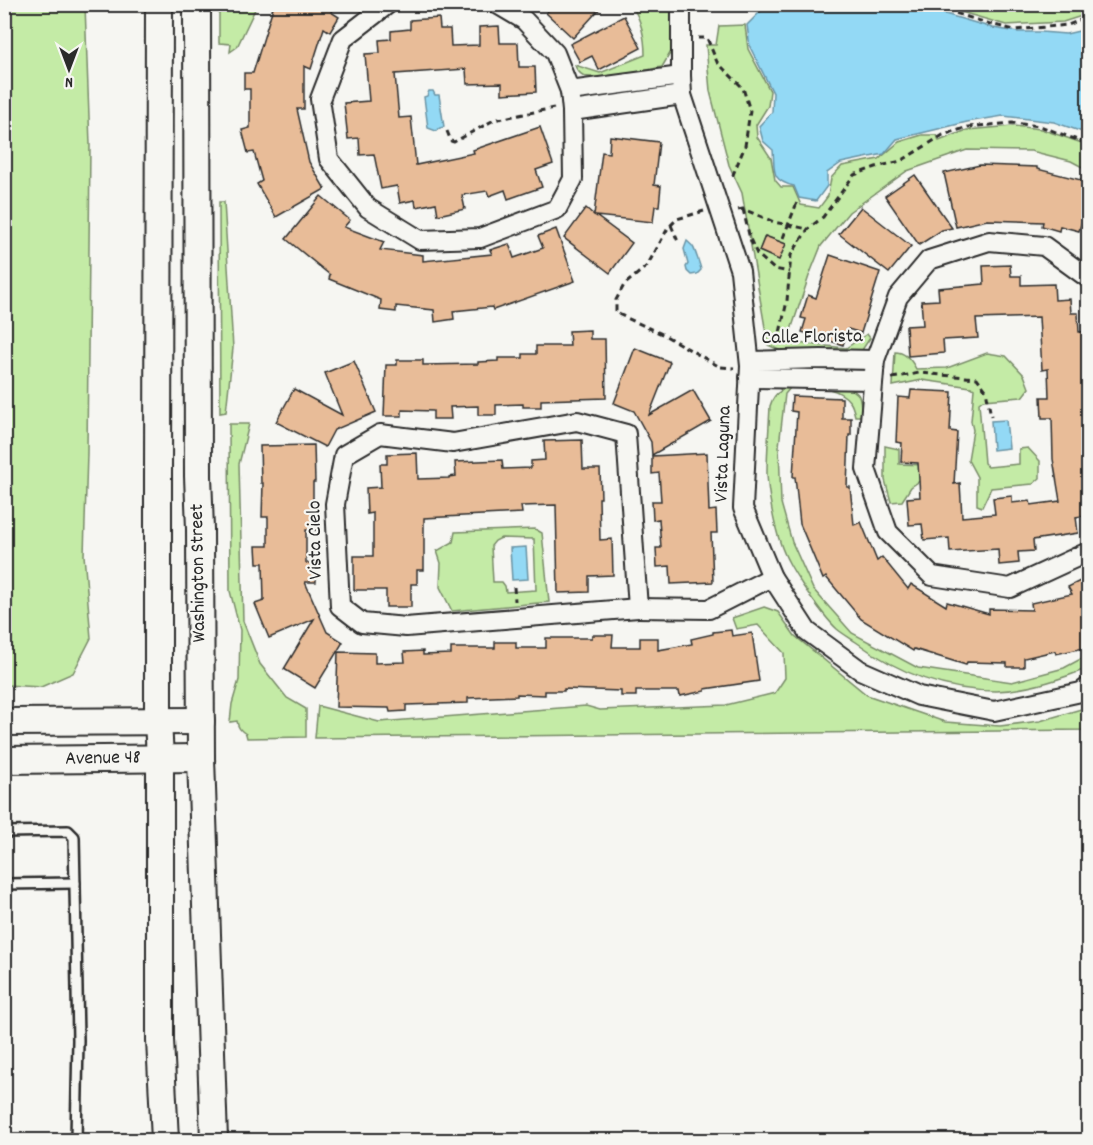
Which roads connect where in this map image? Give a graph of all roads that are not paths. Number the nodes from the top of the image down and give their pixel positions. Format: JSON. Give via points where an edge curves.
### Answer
{"nodes":[{"id":1,"x":159,"y":4,"type":"edge"},
{"id":2,"x":197,"y":4,"type":"edge"},
{"id":3,"x":388,"y":4,"type":"edge"},
{"id":4,"x":497,"y":4,"type":"edge"},
{"id":5,"x":681,"y":4,"type":"edge"},
{"id":6,"x":681,"y":76,"type":"junction"},
{"id":7,"x":682,"y":95,"type":"junction"},
{"id":8,"x":571,"y":102,"type":"junction"},
{"id":9,"x":1089,"y":278,"type":"edge"},
{"id":10,"x":875,"y":360,"type":"junction"},
{"id":11,"x":750,"y":369,"type":"junction"},
{"id":12,"x":873,"y":380,"type":"junction"},
{"id":13,"x":1089,"y":552,"type":"edge"},
{"id":14,"x":772,"y":577,"type":"junction"},
{"id":15,"x":638,"y":608,"type":"junction"},
{"id":16,"x":1089,"y":687,"type":"edge"},
{"id":17,"x":158,"y":721,"type":"junction"},
{"id":18,"x":201,"y":721,"type":"junction"},
{"id":19,"x":4,"y":722,"type":"edge"},
{"id":20,"x":160,"y":758,"type":"junction"},
{"id":21,"x":201,"y":758,"type":"junction"},
{"id":22,"x":4,"y":760,"type":"edge"},
{"id":23,"x":4,"y":832,"type":"edge"},
{"id":24,"x":75,"y":883,"type":"junction"},
{"id":25,"x":4,"y":884,"type":"edge"},
{"id":26,"x":76,"y":1140,"type":"edge"},
{"id":27,"x":165,"y":1140,"type":"edge"},
{"id":28,"x":214,"y":1140,"type":"edge"}],
"edges":[{"from":1,"to":17,"type":"main road","name":"Washington Street"},
{"from":2,"to":18,"type":"main road","name":"Washington Street"},
{"from":3,"to":8,"type":"street","via":[[343,39],[320,99],[329,159],[368,208],[420,240],[480,238],[557,209],[573,179]]},
{"from":4,"to":8,"type":"street","via":[[524,20],[555,53]]},
{"from":5,"to":6,"type":"street","name":"Vista Laguna"},
{"from":6,"to":7,"type":"street","name":"Vista Laguna"},
{"from":6,"to":8,"type":"street"},
{"from":7,"to":8,"type":"street"},
{"from":7,"to":11,"type":"street","name":"Vista Laguna","via":[[740,271]]},
{"from":9,"to":10,"type":"street","name":"Calle Florista","via":[[1044,246],[989,241],[929,260],[897,297]]},
{"from":10,"to":11,"type":"street","name":"Calle Florista","via":[[774,361]]},
{"from":10,"to":12,"type":"street","name":"Calle Florista"},
{"from":11,"to":12,"type":"street","name":"Calle Florista"},
{"from":11,"to":14,"type":"street","name":"Vista Laguna","via":[[743,508]]},
{"from":12,"to":13,"type":"street","name":"Calle Florista","via":[[866,469],[888,532],[932,576],[1011,588]]},
{"from":14,"to":15,"type":"street","name":"Vista Cielo","via":[[709,609]]},
{"from":14,"to":16,"type":"street","name":"Vista Laguna","via":[[807,631],[860,669],[919,696],[994,711]]},
{"from":15,"to":15,"type":"street","name":"Vista Cielo","via":[[406,627],[362,623],[340,606],[335,504],[344,455],[380,434],[453,443],[577,421],[626,434]]},
{"from":17,"to":18,"type":"main road","name":"Avenue 48"},
{"from":17,"to":19,"type":"main road","name":"Avenue 48"},
{"from":17,"to":20,"type":"main road","name":"Washington Street"},
{"from":18,"to":21,"type":"main road","name":"Washington Street"},
{"from":20,"to":21,"type":"main road","name":"Avenue 48"},
{"from":20,"to":22,"type":"main road","name":"Avenue 48"},
{"from":20,"to":27,"type":"main road","name":"Washington Street","via":[[160,1040]]},
{"from":21,"to":28,"type":"main road","name":"Washington Street"},
{"from":23,"to":24,"type":"lane","via":[[71,833]]},
{"from":24,"to":25,"type":"lane"},
{"from":24,"to":26,"type":"lane"}]}
